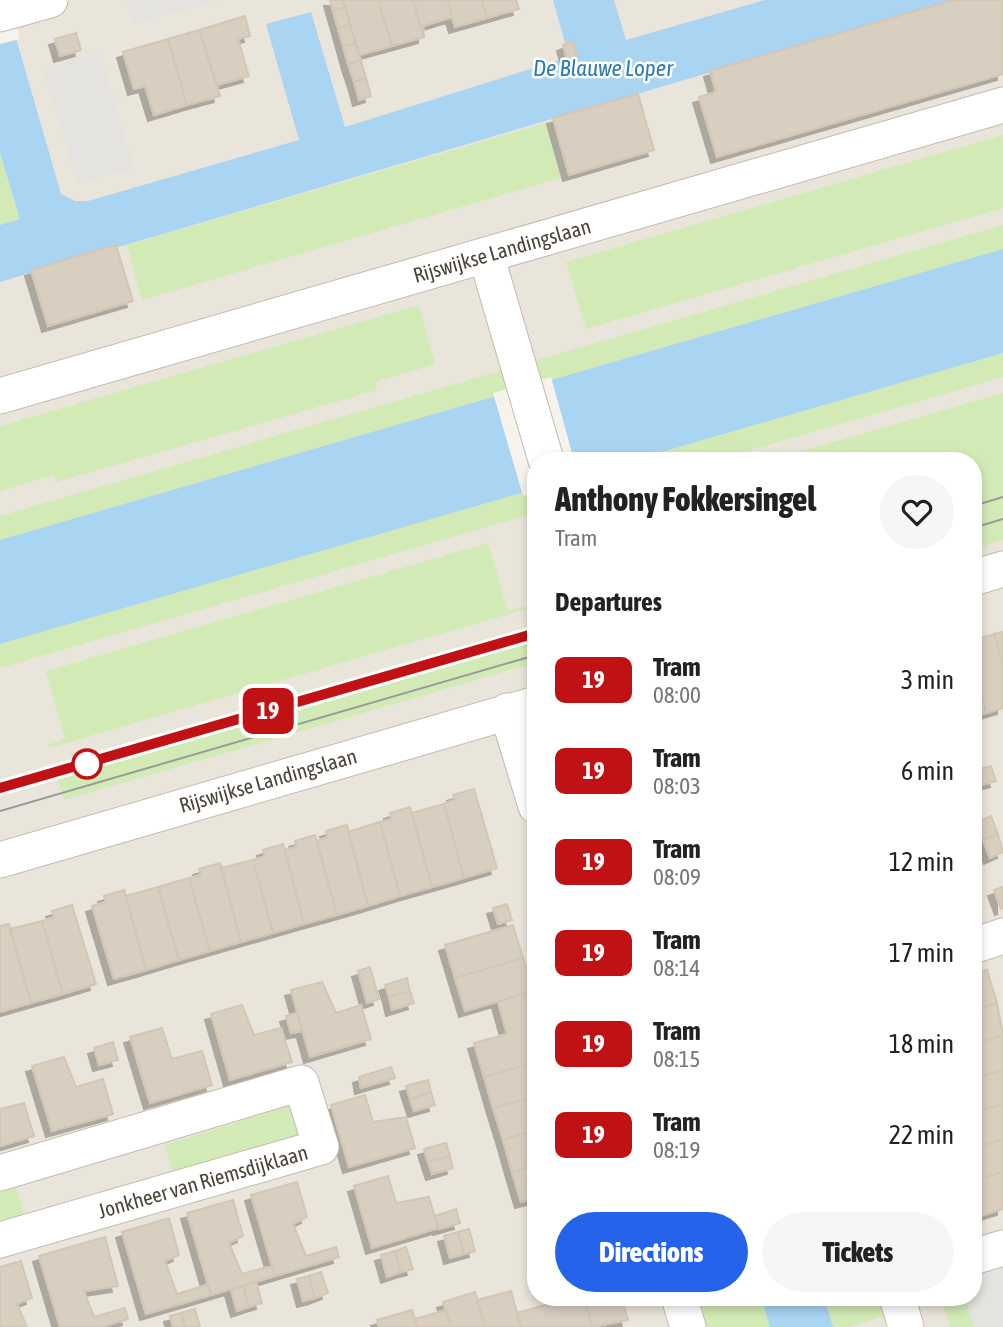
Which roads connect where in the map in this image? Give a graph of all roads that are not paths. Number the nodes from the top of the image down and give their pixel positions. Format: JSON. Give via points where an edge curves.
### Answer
{"nodes":[{"id":1,"x":1003,"y":106,"type":"edge"},
{"id":2,"x":486,"y":255,"type":"junction"},
{"id":3,"x":0,"y":396,"type":"edge"},
{"id":4,"x":544,"y":452,"type":"edge"},
{"id":5,"x":1003,"y":569,"type":"edge"},
{"id":6,"x":982,"y":575,"type":"edge"},
{"id":7,"x":521,"y":707,"type":"edge"},
{"id":8,"x":527,"y":747,"type":"edge"},
{"id":9,"x":0,"y":860,"type":"edge"},
{"id":10,"x":1003,"y":936,"type":"edge"},
{"id":11,"x":982,"y":943,"type":"edge"},
{"id":12,"x":0,"y":1173,"type":"edge"},
{"id":13,"x":0,"y":1240,"type":"edge"},
{"id":14,"x":1003,"y":1248,"type":"edge"},
{"id":15,"x":982,"y":1254,"type":"edge"},
{"id":16,"x":682,"y":1306,"type":"edge"},
{"id":17,"x":900,"y":1306,"type":"edge"},
{"id":18,"x":688,"y":1327,"type":"edge"},
{"id":19,"x":906,"y":1327,"type":"edge"}],
"edges":[{"from":1,"to":2,"type":"street","name":"Rijswijkse Landingslaan"},
{"from":2,"to":3,"type":"street","name":"Rijswijkse Landingslaan"},
{"from":2,"to":4,"type":"street"},
{"from":5,"to":6,"type":"street"},
{"from":7,"to":8,"type":"street"},
{"from":7,"to":9,"type":"street","name":"Rijswijkse Landingslaan"},
{"from":10,"to":11,"type":"street"},
{"from":12,"to":13,"type":"street","name":"Jonkheer van Riemsdijklaan","via":[[301,1083],[321,1147]]},
{"from":14,"to":15,"type":"street"},
{"from":16,"to":18,"type":"street"},
{"from":17,"to":19,"type":"street"}]}
